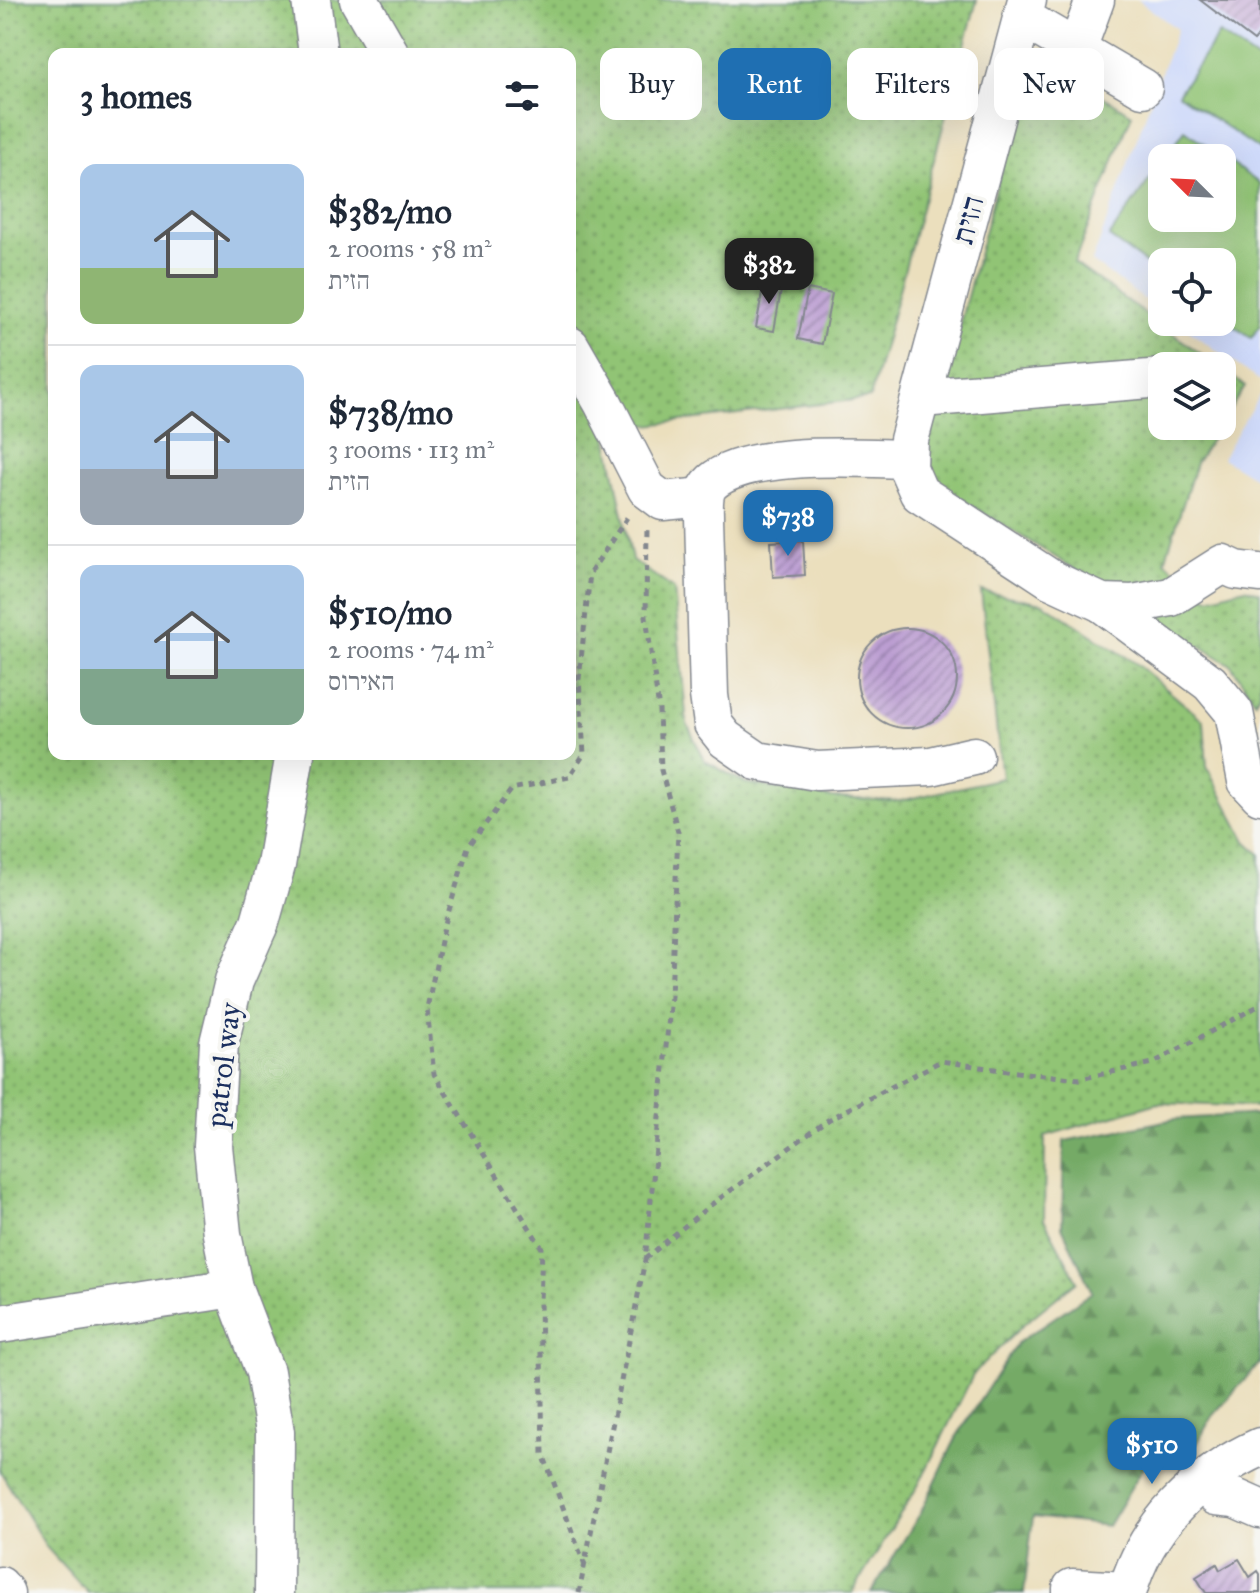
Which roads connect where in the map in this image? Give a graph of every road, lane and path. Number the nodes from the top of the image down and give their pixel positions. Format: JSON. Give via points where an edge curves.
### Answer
{"nodes":[{"id":1,"x":311,"y":0,"type":"edge"},
{"id":2,"x":359,"y":0,"type":"edge"},
{"id":3,"x":1095,"y":0,"type":"edge"},
{"id":4,"x":1025,"y":9,"type":"edge"},
{"id":5,"x":317,"y":48,"type":"edge"},
{"id":6,"x":387,"y":48,"type":"edge"},
{"id":7,"x":1076,"y":48,"type":"edge"},
{"id":8,"x":1077,"y":48,"type":"edge"},
{"id":9,"x":1104,"y":65,"type":"edge"},
{"id":10,"x":1143,"y":88,"type":"dead end"},
{"id":11,"x":576,"y":356,"type":"edge"},
{"id":12,"x":1148,"y":379,"type":"edge"},
{"id":13,"x":921,"y":398,"type":"junction"},
{"id":14,"x":909,"y":449,"type":"junction"},
{"id":15,"x":647,"y":489,"type":"junction"},
{"id":16,"x":704,"y":497,"type":"junction"},
{"id":17,"x":1260,"y":573,"type":"edge"},
{"id":18,"x":1102,"y":603,"type":"junction"},
{"id":19,"x":974,"y":756,"type":"dead end"},
{"id":20,"x":294,"y":760,"type":"edge"},
{"id":21,"x":1260,"y":795,"type":"edge"},
{"id":22,"x":1260,"y":1005,"type":"edge"},
{"id":23,"x":645,"y":1260,"type":"junction"},
{"id":24,"x":233,"y":1288,"type":"junction"},
{"id":25,"x":0,"y":1324,"type":"edge"},
{"id":26,"x":1260,"y":1447,"type":"edge"},
{"id":27,"x":1260,"y":1474,"type":"edge"},
{"id":28,"x":1216,"y":1496,"type":"junction"},
{"id":29,"x":1260,"y":1509,"type":"edge"},
{"id":30,"x":585,"y":1566,"type":"junction"},
{"id":31,"x":0,"y":1586,"type":"edge"},
{"id":32,"x":1133,"y":1592,"type":"edge"},
{"id":33,"x":5,"y":1593,"type":"edge"},
{"id":34,"x":274,"y":1593,"type":"edge"},
{"id":35,"x":579,"y":1593,"type":"edge"},
{"id":36,"x":1072,"y":1593,"type":"edge"}],
"edges":[{"from":1,"to":5,"type":"street"},
{"from":2,"to":6,"type":"street"},
{"from":3,"to":8,"type":"street"},
{"from":4,"to":7,"type":"street"},
{"from":4,"to":13,"type":"street","name":"הזית"},
{"from":9,"to":10,"type":"street"},
{"from":11,"to":15,"type":"street"},
{"from":12,"to":13,"type":"street"},
{"from":13,"to":14,"type":"street","name":"הזית"},
{"from":14,"to":16,"type":"street","via":[[737,468],[710,483]]},
{"from":14,"to":18,"type":"street","via":[[908,468],[919,493],[1052,580]]},
{"from":15,"to":16,"type":"street","via":[[663,501]]},
{"from":15,"to":23,"type":"path","via":[[646,616],[661,770],[678,832],[671,996]]},
{"from":15,"to":30,"type":"path","via":[[590,573],[579,679],[584,754],[569,777],[512,789],[468,847],[427,1008],[434,1074],[542,1248],[543,1454]]},
{"from":16,"to":19,"type":"street","via":[[709,695],[713,724],[725,739],[757,761],[817,771],[931,766]]},
{"from":17,"to":18,"type":"street","via":[[1223,564],[1171,597]]},
{"from":18,"to":21,"type":"street","via":[[1210,683],[1234,712],[1247,781]]},
{"from":20,"to":24,"type":"street","name":"patrol way","via":[[276,865],[260,922],[234,981],[219,1043],[213,1146]]},
{"from":22,"to":23,"type":"path","via":[[1153,1063],[1080,1079],[941,1061],[828,1120]]},
{"from":23,"to":30,"type":"path"},
{"from":24,"to":25,"type":"street"},
{"from":24,"to":34,"type":"street","name":"patrol way","via":[[265,1372],[275,1432]]},
{"from":26,"to":32,"type":"street","via":[[1196,1486],[1169,1513],[1136,1564]]},
{"from":27,"to":28,"type":"street"},
{"from":28,"to":29,"type":"street"},
{"from":28,"to":32,"type":"street","via":[[1175,1536]]},
{"from":30,"to":35,"type":"path"},
{"from":31,"to":33,"type":"street"},
{"from":32,"to":36,"type":"street","via":[[1072,1588]]}]}
